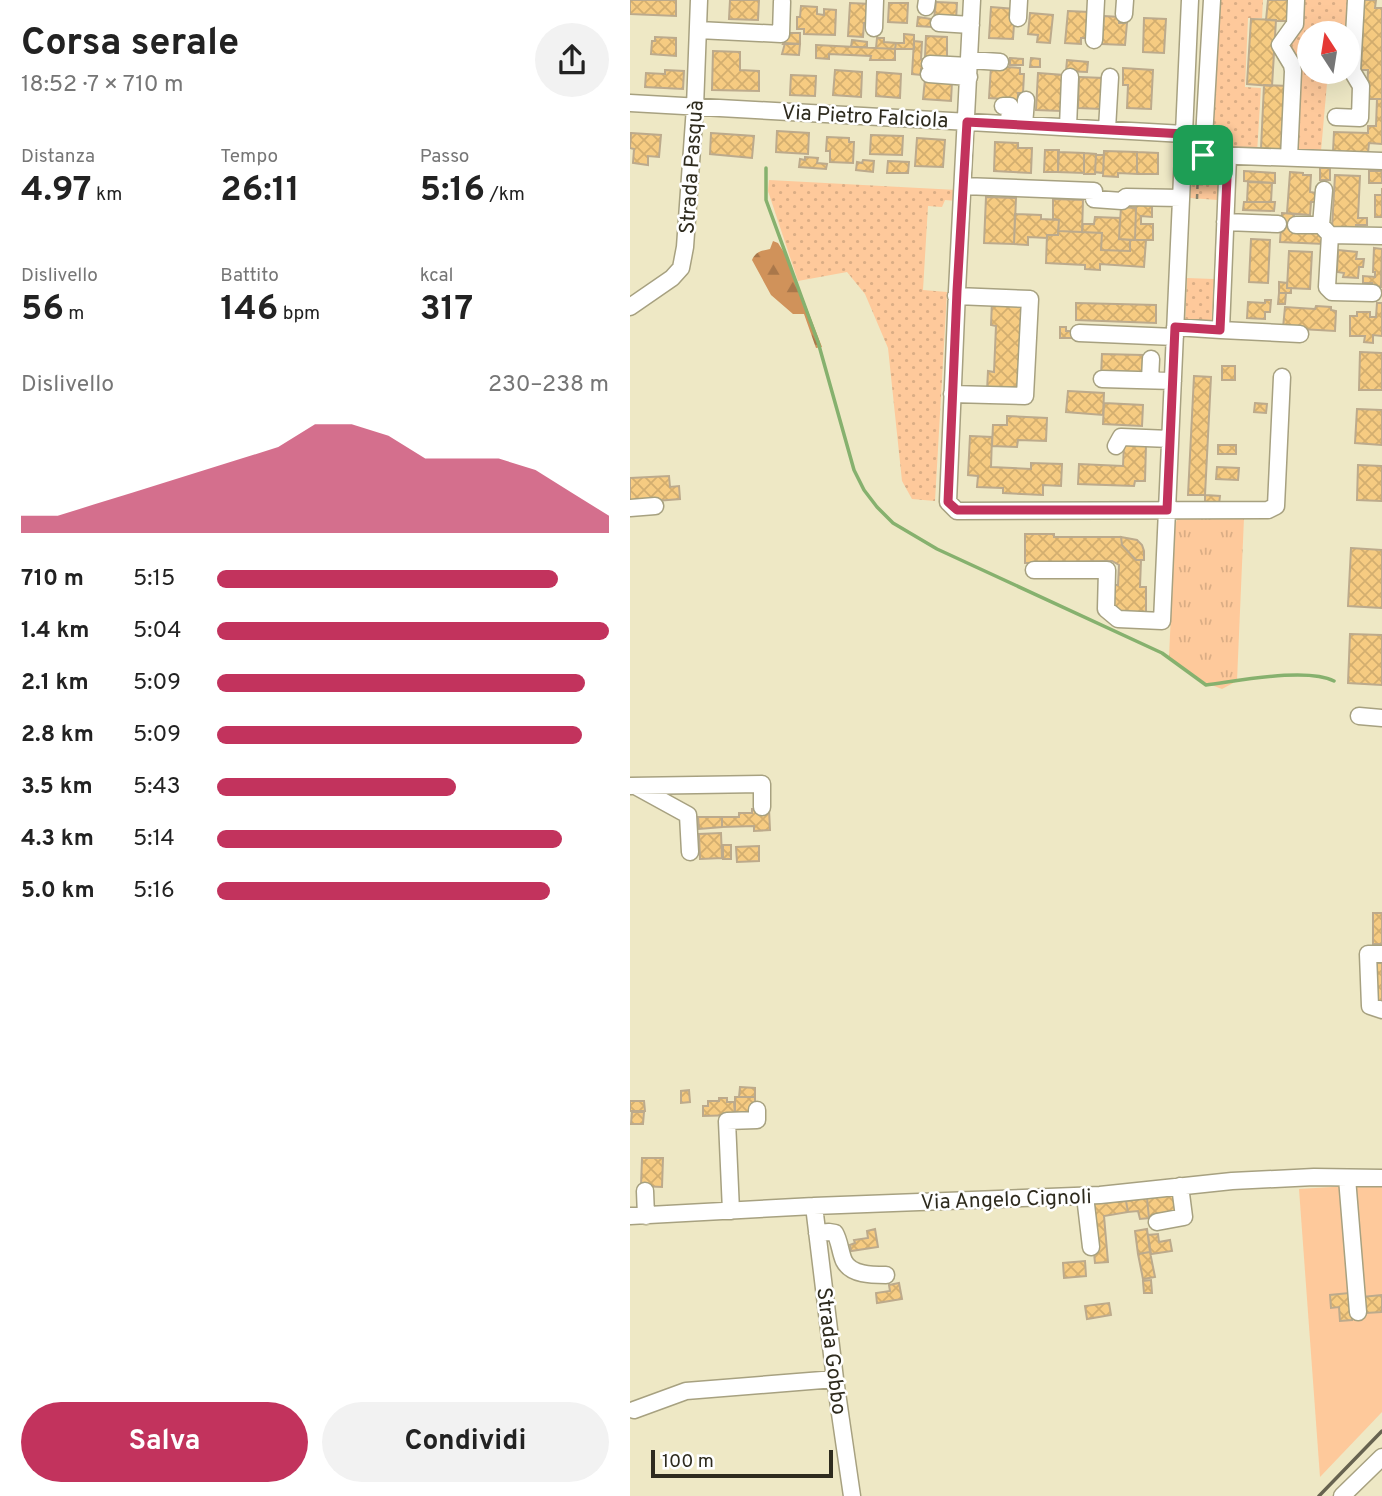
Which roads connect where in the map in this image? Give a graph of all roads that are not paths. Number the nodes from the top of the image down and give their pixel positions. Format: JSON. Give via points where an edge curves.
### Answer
{"nodes":[{"id":1,"x":699,"y":0,"type":"edge"},
{"id":2,"x":875,"y":0,"type":"edge"},
{"id":3,"x":972,"y":0,"type":"edge"},
{"id":4,"x":1019,"y":0,"type":"edge"},
{"id":5,"x":1097,"y":0,"type":"edge"},
{"id":6,"x":1190,"y":0,"type":"edge"},
{"id":7,"x":1212,"y":0,"type":"edge"},
{"id":8,"x":1296,"y":0,"type":"edge"},
{"id":9,"x":1356,"y":0,"type":"edge"},
{"id":10,"x":782,"y":2,"type":"dead end"},
{"id":11,"x":1018,"y":19,"type":"dead end"},
{"id":12,"x":939,"y":23,"type":"dead end"},
{"id":13,"x":971,"y":25,"type":"junction"},
{"id":14,"x":874,"y":28,"type":"dead end"},
{"id":15,"x":698,"y":30,"type":"junction"},
{"id":16,"x":1094,"y":40,"type":"dead end"},
{"id":17,"x":1000,"y":62,"type":"dead end"},
{"id":18,"x":969,"y":67,"type":"junction"},
{"id":19,"x":929,"y":69,"type":"dead end"},
{"id":20,"x":1070,"y":77,"type":"dead end"},
{"id":21,"x":1110,"y":77,"type":"dead end"},
{"id":22,"x":1026,"y":100,"type":"dead end"},
{"id":23,"x":630,"y":103,"type":"edge"},
{"id":24,"x":1003,"y":106,"type":"dead end"},
{"id":25,"x":695,"y":107,"type":"junction"},
{"id":26,"x":1336,"y":117,"type":"dead end"},
{"id":27,"x":967,"y":122,"type":"junction"},
{"id":28,"x":1017,"y":124,"type":"junction"},
{"id":29,"x":1068,"y":127,"type":"junction"},
{"id":30,"x":1107,"y":129,"type":"junction"},
{"id":31,"x":1184,"y":134,"type":"junction"},
{"id":32,"x":1183,"y":154,"type":"junction"},
{"id":33,"x":1206,"y":155,"type":"junction"},
{"id":34,"x":1228,"y":156,"type":"junction"},
{"id":35,"x":1289,"y":158,"type":"junction"},
{"id":36,"x":1382,"y":161,"type":"edge"},
{"id":37,"x":963,"y":186,"type":"junction"},
{"id":38,"x":1324,"y":190,"type":"dead end"},
{"id":39,"x":1189,"y":198,"type":"junction"},
{"id":40,"x":1225,"y":222,"type":"junction"},
{"id":41,"x":1278,"y":224,"type":"dead end"},
{"id":42,"x":1296,"y":225,"type":"dead end"},
{"id":43,"x":1326,"y":230,"type":"junction"},
{"id":44,"x":1382,"y":236,"type":"edge"},
{"id":45,"x":1373,"y":293,"type":"dead end"},
{"id":46,"x":956,"y":296,"type":"junction"},
{"id":47,"x":630,"y":307,"type":"edge"},
{"id":48,"x":1083,"y":329,"type":"dead end"},
{"id":49,"x":1220,"y":330,"type":"junction"},
{"id":50,"x":1175,"y":332,"type":"junction"},
{"id":51,"x":1300,"y":334,"type":"dead end"},
{"id":52,"x":1151,"y":359,"type":"dead end"},
{"id":53,"x":1282,"y":377,"type":"dead end"},
{"id":54,"x":1101,"y":379,"type":"dead end"},
{"id":55,"x":1150,"y":380,"type":"junction"},
{"id":56,"x":1173,"y":381,"type":"junction"},
{"id":57,"x":952,"y":394,"type":"junction"},
{"id":58,"x":1170,"y":439,"type":"junction"},
{"id":59,"x":1116,"y":446,"type":"dead end"},
{"id":60,"x":655,"y":506,"type":"dead end"},
{"id":61,"x":630,"y":508,"type":"edge"},
{"id":62,"x":1167,"y":510,"type":"junction"},
{"id":63,"x":1034,"y":569,"type":"dead end"},
{"id":64,"x":1359,"y":716,"type":"dead end"},
{"id":65,"x":1382,"y":718,"type":"edge"},
{"id":66,"x":684,"y":785,"type":"junction"},
{"id":67,"x":633,"y":786,"type":"edge"},
{"id":68,"x":762,"y":807,"type":"dead end"},
{"id":69,"x":688,"y":815,"type":"junction"},
{"id":70,"x":690,"y":852,"type":"dead end"},
{"id":71,"x":1382,"y":954,"type":"edge"},
{"id":72,"x":1382,"y":1010,"type":"edge"},
{"id":73,"x":757,"y":1110,"type":"dead end"},
{"id":74,"x":1347,"y":1178,"type":"junction"},
{"id":75,"x":1382,"y":1178,"type":"edge"},
{"id":76,"x":1180,"y":1186,"type":"junction"},
{"id":77,"x":645,"y":1191,"type":"dead end"},
{"id":78,"x":1085,"y":1196,"type":"junction"},
{"id":79,"x":814,"y":1206,"type":"junction"},
{"id":80,"x":731,"y":1211,"type":"junction"},
{"id":81,"x":638,"y":1216,"type":"edge"},
{"id":82,"x":1157,"y":1222,"type":"dead end"},
{"id":83,"x":817,"y":1233,"type":"junction"},
{"id":84,"x":1091,"y":1247,"type":"dead end"},
{"id":85,"x":886,"y":1275,"type":"dead end"},
{"id":86,"x":1358,"y":1312,"type":"dead end"},
{"id":87,"x":835,"y":1380,"type":"junction"},
{"id":88,"x":635,"y":1410,"type":"dead end"},
{"id":89,"x":1382,"y":1457,"type":"edge"},
{"id":90,"x":852,"y":1496,"type":"edge"},
{"id":91,"x":1342,"y":1496,"type":"edge"}],
"edges":[{"from":1,"to":15,"type":"street","name":"Strada Pasquà"},
{"from":2,"to":14,"type":"street"},
{"from":3,"to":13,"type":"street"},
{"from":4,"to":11,"type":"street"},
{"from":5,"to":16,"type":"street"},
{"from":6,"to":31,"type":"street"},
{"from":7,"to":33,"type":"street"},
{"from":8,"to":35,"type":"street","via":[[1295,24],[1280,45],[1293,71]]},
{"from":9,"to":26,"type":"street","via":[[1352,71],[1362,86],[1360,118]]},
{"from":10,"to":15,"type":"street","via":[[781,34]]},
{"from":12,"to":13,"type":"street"},
{"from":13,"to":18,"type":"street"},
{"from":15,"to":25,"type":"street","name":"Strada Pasquà"},
{"from":17,"to":18,"type":"street"},
{"from":18,"to":19,"type":"street"},
{"from":18,"to":27,"type":"street"},
{"from":20,"to":29,"type":"street"},
{"from":21,"to":30,"type":"street"},
{"from":22,"to":28,"type":"street"},
{"from":23,"to":25,"type":"street","name":"Via Pietro Falciola"},
{"from":24,"to":28,"type":"street","via":[[1010,106]]},
{"from":25,"to":27,"type":"street","name":"Via Pietro Falciola"},
{"from":25,"to":47,"type":"street","name":"Strada Pasquà","via":[[681,268]]},
{"from":27,"to":28,"type":"street","name":"Via Pietro Falciola"},
{"from":27,"to":37,"type":"street"},
{"from":28,"to":29,"type":"street","name":"Via Pietro Falciola"},
{"from":29,"to":30,"type":"street","name":"Via Pietro Falciola"},
{"from":30,"to":31,"type":"street","name":"Via Pietro Falciola"},
{"from":31,"to":32,"type":"street"},
{"from":32,"to":33,"type":"street"},
{"from":32,"to":39,"type":"street"},
{"from":33,"to":34,"type":"street"},
{"from":34,"to":35,"type":"street"},
{"from":34,"to":40,"type":"street"},
{"from":35,"to":36,"type":"street"},
{"from":37,"to":39,"type":"street","via":[[1094,191],[1094,199],[1122,201],[1126,197]]},
{"from":37,"to":46,"type":"street"},
{"from":38,"to":43,"type":"street"},
{"from":39,"to":50,"type":"street"},
{"from":40,"to":41,"type":"street"},
{"from":40,"to":49,"type":"street"},
{"from":42,"to":43,"type":"street"},
{"from":43,"to":44,"type":"street"},
{"from":43,"to":45,"type":"street","via":[[1327,287],[1332,292]]},
{"from":46,"to":57,"type":"street"},
{"from":46,"to":57,"type":"street","via":[[1030,299],[1025,397]]},
{"from":48,"to":50,"type":"street"},
{"from":49,"to":50,"type":"street"},
{"from":49,"to":51,"type":"street"},
{"from":50,"to":56,"type":"street"},
{"from":52,"to":55,"type":"street"},
{"from":53,"to":62,"type":"street","via":[[1276,506],[1268,510]]},
{"from":54,"to":55,"type":"street","via":[[1123,386]]},
{"from":55,"to":56,"type":"street"},
{"from":56,"to":58,"type":"street"},
{"from":57,"to":62,"type":"street","via":[[948,502],[957,510]]},
{"from":58,"to":59,"type":"street","via":[[1121,437]]},
{"from":58,"to":62,"type":"street"},
{"from":60,"to":61,"type":"street"},
{"from":62,"to":63,"type":"street","via":[[1162,621],[1118,619],[1106,609],[1107,570]]},
{"from":64,"to":65,"type":"street"},
{"from":66,"to":67,"type":"street"},
{"from":66,"to":68,"type":"street","via":[[762,785]]},
{"from":66,"to":69,"type":"street"},
{"from":67,"to":69,"type":"street"},
{"from":69,"to":70,"type":"street"},
{"from":71,"to":72,"type":"street","via":[[1368,954],[1370,1006]]},
{"from":73,"to":80,"type":"street","via":[[757,1120],[727,1121]]},
{"from":74,"to":75,"type":"street","name":"Via Angelo Cignoli"},
{"from":74,"to":76,"type":"street","name":"Via Angelo Cignoli"},
{"from":74,"to":86,"type":"street"},
{"from":76,"to":78,"type":"street","name":"Via Angelo Cignoli"},
{"from":76,"to":82,"type":"street","via":[[1184,1217]]},
{"from":77,"to":81,"type":"street"},
{"from":78,"to":79,"type":"street","name":"Via Angelo Cignoli"},
{"from":78,"to":84,"type":"street"},
{"from":79,"to":80,"type":"street","name":"Via Angelo Cignoli"},
{"from":79,"to":83,"type":"street","name":"Strada Gobbo"},
{"from":80,"to":81,"type":"street","name":"Via Angelo Cignoli"},
{"from":83,"to":85,"type":"street","via":[[835,1233],[846,1264],[853,1269]]},
{"from":83,"to":87,"type":"street","name":"Strada Gobbo"},
{"from":87,"to":88,"type":"street","via":[[685,1391]]},
{"from":87,"to":90,"type":"street","name":"Strada Gobbo"},
{"from":89,"to":91,"type":"street"}]}
